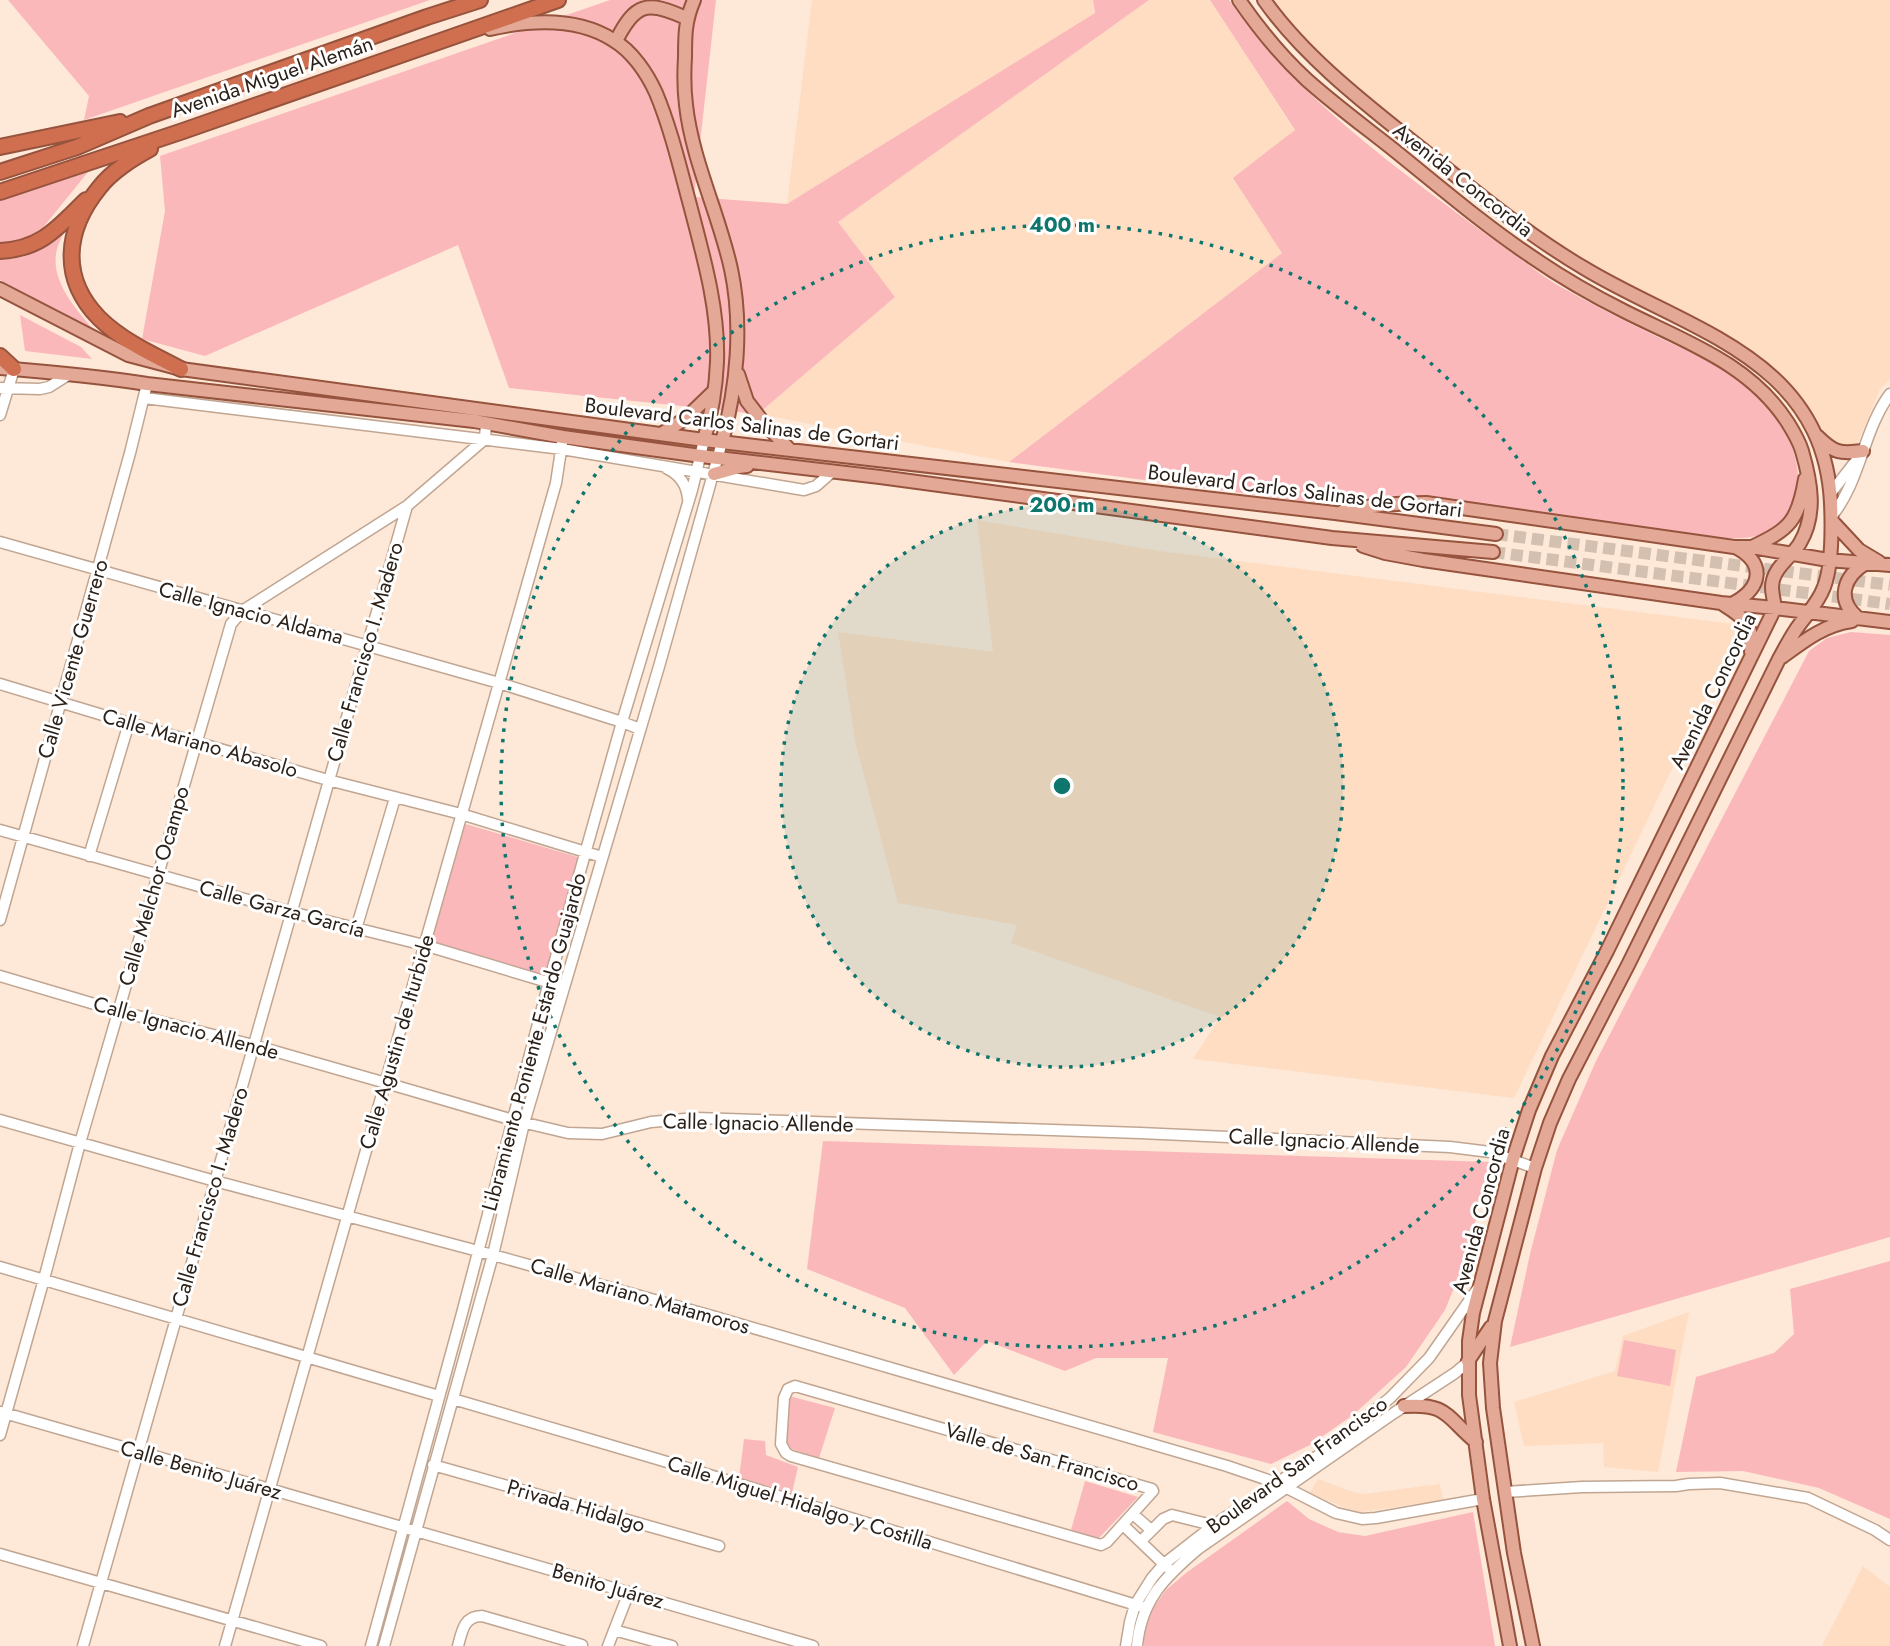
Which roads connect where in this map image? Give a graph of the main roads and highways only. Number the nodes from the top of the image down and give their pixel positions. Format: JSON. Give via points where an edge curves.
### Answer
{"nodes":[{"id":1,"x":480,"y":0,"type":"edge"},
{"id":2,"x":558,"y":0,"type":"edge"},
{"id":3,"x":694,"y":0,"type":"edge"},
{"id":4,"x":1238,"y":0,"type":"edge"},
{"id":5,"x":1265,"y":0,"type":"edge"},
{"id":6,"x":686,"y":18,"type":"junction"},
{"id":7,"x":447,"y":38,"type":"junction"},
{"id":8,"x":616,"y":41,"type":"junction"},
{"id":9,"x":149,"y":116,"type":"junction"},
{"id":10,"x":183,"y":131,"type":"junction"},
{"id":11,"x":0,"y":147,"type":"edge"},
{"id":12,"x":0,"y":172,"type":"edge"},
{"id":13,"x":99,"y":188,"type":"junction"},
{"id":14,"x":0,"y":192,"type":"edge"},
{"id":15,"x":0,"y":251,"type":"edge"},
{"id":16,"x":0,"y":289,"type":"edge"},
{"id":17,"x":0,"y":356,"type":"edge"},
{"id":18,"x":7,"y":368,"type":"edge"},
{"id":19,"x":181,"y":369,"type":"junction"},
{"id":20,"x":736,"y":369,"type":"junction"},
{"id":21,"x":713,"y":392,"type":"junction"},
{"id":22,"x":1813,"y":431,"type":"junction"},
{"id":23,"x":661,"y":434,"type":"junction"},
{"id":24,"x":704,"y":440,"type":"junction"},
{"id":25,"x":722,"y":442,"type":"junction"},
{"id":26,"x":790,"y":450,"type":"junction"},
{"id":27,"x":1863,"y":452,"type":"road end"},
{"id":28,"x":779,"y":465,"type":"junction"},
{"id":29,"x":1807,"y":469,"type":"junction"},
{"id":30,"x":714,"y":474,"type":"road end"},
{"id":31,"x":1335,"y":513,"type":"junction"},
{"id":32,"x":1831,"y":519,"type":"junction"},
{"id":33,"x":1496,"y":534,"type":"tunnel mouth"},
{"id":34,"x":1332,"y":538,"type":"junction"},
{"id":35,"x":1734,"y":547,"type":"junction"},
{"id":36,"x":1752,"y":547,"type":"junction"},
{"id":37,"x":1493,"y":552,"type":"tunnel mouth"},
{"id":38,"x":1791,"y":554,"type":"junction"},
{"id":39,"x":1828,"y":560,"type":"junction"},
{"id":40,"x":1867,"y":563,"type":"junction"},
{"id":41,"x":1886,"y":565,"type":"edge"},
{"id":42,"x":1727,"y":603,"type":"junction"},
{"id":43,"x":1775,"y":608,"type":"junction"},
{"id":44,"x":1808,"y":612,"type":"junction"},
{"id":45,"x":1861,"y":618,"type":"junction"},
{"id":46,"x":1890,"y":622,"type":"edge"},
{"id":47,"x":1779,"y":659,"type":"junction"},
{"id":48,"x":1748,"y":665,"type":"junction"},
{"id":49,"x":1494,"y":1321,"type":"junction"},
{"id":50,"x":1468,"y":1362,"type":"junction"},
{"id":51,"x":1404,"y":1406,"type":"road end"},
{"id":52,"x":1476,"y":1443,"type":"junction"},
{"id":53,"x":1483,"y":1499,"type":"junction"},
{"id":54,"x":1525,"y":1607,"type":"junction"},
{"id":55,"x":1510,"y":1646,"type":"edge"},
{"id":56,"x":1534,"y":1646,"type":"edge"}],
"edges":[{"from":1,"to":9,"type":"highway","name":"Avenida Miguel Alemán"},
{"from":2,"to":7,"type":"highway","name":"Avenida Miguel Alemán"},
{"from":3,"to":6,"type":"main road"},
{"from":4,"to":29,"type":"main road","name":"Avenida Concordia","via":[[1272,45],[1308,81],[1502,237],[1622,310],[1708,351],[1751,381],[1792,429]]},
{"from":5,"to":22,"type":"main road","name":"Avenida Concordia","via":[[1290,32],[1344,84],[1506,216],[1587,270],[1741,351],[1782,385]]},
{"from":6,"to":8,"type":"main road","via":[[672,8],[647,4],[627,19]]},
{"from":6,"to":20,"type":"main road","via":[[686,107],[731,270]]},
{"from":7,"to":8,"type":"main road","via":[[531,22],[567,23]]},
{"from":7,"to":10,"type":"highway","name":"Avenida Miguel Alemán"},
{"from":8,"to":21,"type":"main road","via":[[640,64],[656,93],[676,152],[715,326]]},
{"from":9,"to":11,"type":"highway"},
{"from":9,"to":12,"type":"highway","name":"Avenida Miguel Alemán"},
{"from":10,"to":13,"type":"highway","via":[[130,160]]},
{"from":10,"to":14,"type":"highway","name":"Avenida Miguel Alemán"},
{"from":13,"to":15,"type":"highway","via":[[40,241]]},
{"from":13,"to":19,"type":"highway","via":[[71,243],[71,267],[81,295],[112,329]]},
{"from":16,"to":19,"type":"main road","name":"Boulevard Carlos Salinas de Gortari","via":[[120,351]]},
{"from":17,"to":18,"type":"highway"},
{"from":18,"to":28,"type":"main road","name":"Boulevard Carlos Salinas de Gortari","via":[[486,423],[562,443]]},
{"from":19,"to":23,"type":"main road","name":"Boulevard Carlos Salinas de Gortari"},
{"from":20,"to":25,"type":"main road"},
{"from":20,"to":26,"type":"main road","via":[[747,401]]},
{"from":21,"to":23,"type":"main road"},
{"from":21,"to":24,"type":"main road"},
{"from":22,"to":27,"type":"main road","via":[[1836,452]]},
{"from":22,"to":32,"type":"main road","name":"Avenida Concordia","via":[[1824,461]]},
{"from":23,"to":24,"type":"main road","name":"Boulevard Carlos Salinas de Gortari"},
{"from":24,"to":25,"type":"main road","name":"Boulevard Carlos Salinas de Gortari"},
{"from":25,"to":26,"type":"main road","name":"Boulevard Carlos Salinas de Gortari"},
{"from":26,"to":31,"type":"main road","name":"Boulevard Carlos Salinas de Gortari"},
{"from":28,"to":30,"type":"main road","via":[[739,467]]},
{"from":28,"to":34,"type":"main road","name":"Boulevard Carlos Salinas de Gortari"},
{"from":29,"to":36,"type":"main road","via":[[1795,516],[1783,530]]},
{"from":29,"to":38,"type":"main road","name":"Avenida Concordia","via":[[1812,506],[1805,534]]},
{"from":31,"to":33,"type":"main road","name":"Boulevard Carlos Salinas de Gortari"},
{"from":31,"to":35,"type":"main road","via":[[1365,506],[1426,503]]},
{"from":32,"to":39,"type":"main road","name":"Avenida Concordia"},
{"from":32,"to":41,"type":"main road","via":[[1859,550]]},
{"from":34,"to":37,"type":"main road","name":"Boulevard Carlos Salinas de Gortari"},
{"from":34,"to":42,"type":"main road","via":[[1403,557]]},
{"from":35,"to":36,"type":"main road"},
{"from":35,"to":42,"type":"main road","via":[[1750,557],[1757,576],[1747,595]]},
{"from":36,"to":38,"type":"main road"},
{"from":38,"to":39,"type":"main road"},
{"from":38,"to":43,"type":"main road","name":"Avenida Concordia","via":[[1773,582]]},
{"from":39,"to":40,"type":"main road"},
{"from":39,"to":44,"type":"main road","name":"Avenida Concordia","via":[[1822,593]]},
{"from":40,"to":41,"type":"main road"},
{"from":40,"to":45,"type":"main road","via":[[1850,575],[1846,585],[1846,603]]},
{"from":42,"to":43,"type":"main road"},
{"from":42,"to":48,"type":"main road","via":[[1749,629],[1752,649]]},
{"from":43,"to":44,"type":"main road"},
{"from":43,"to":48,"type":"main road","name":"Avenida Concordia"},
{"from":44,"to":45,"type":"main road"},
{"from":44,"to":47,"type":"main road","name":"Avenida Concordia"},
{"from":45,"to":46,"type":"main road"},
{"from":45,"to":47,"type":"main road","via":[[1821,630]]},
{"from":47,"to":49,"type":"main road","name":"Avenida Concordia","via":[[1550,1123]]},
{"from":48,"to":50,"type":"main road","name":"Avenida Concordia","via":[[1529,1110],[1480,1286]]},
{"from":49,"to":50,"type":"main road"},
{"from":49,"to":54,"type":"main road","name":"Avenida Concordia","via":[[1490,1363],[1493,1408]]},
{"from":50,"to":52,"type":"main road","name":"Avenida Concordia"},
{"from":51,"to":52,"type":"main road","via":[[1441,1410]]},
{"from":52,"to":53,"type":"main road","name":"Avenida Concordia"},
{"from":53,"to":54,"type":"main road","via":[[1497,1500],[1503,1509],[1514,1585]]},
{"from":53,"to":55,"type":"main road","name":"Avenida Concordia"},
{"from":54,"to":56,"type":"main road","name":"Avenida Concordia"}]}
